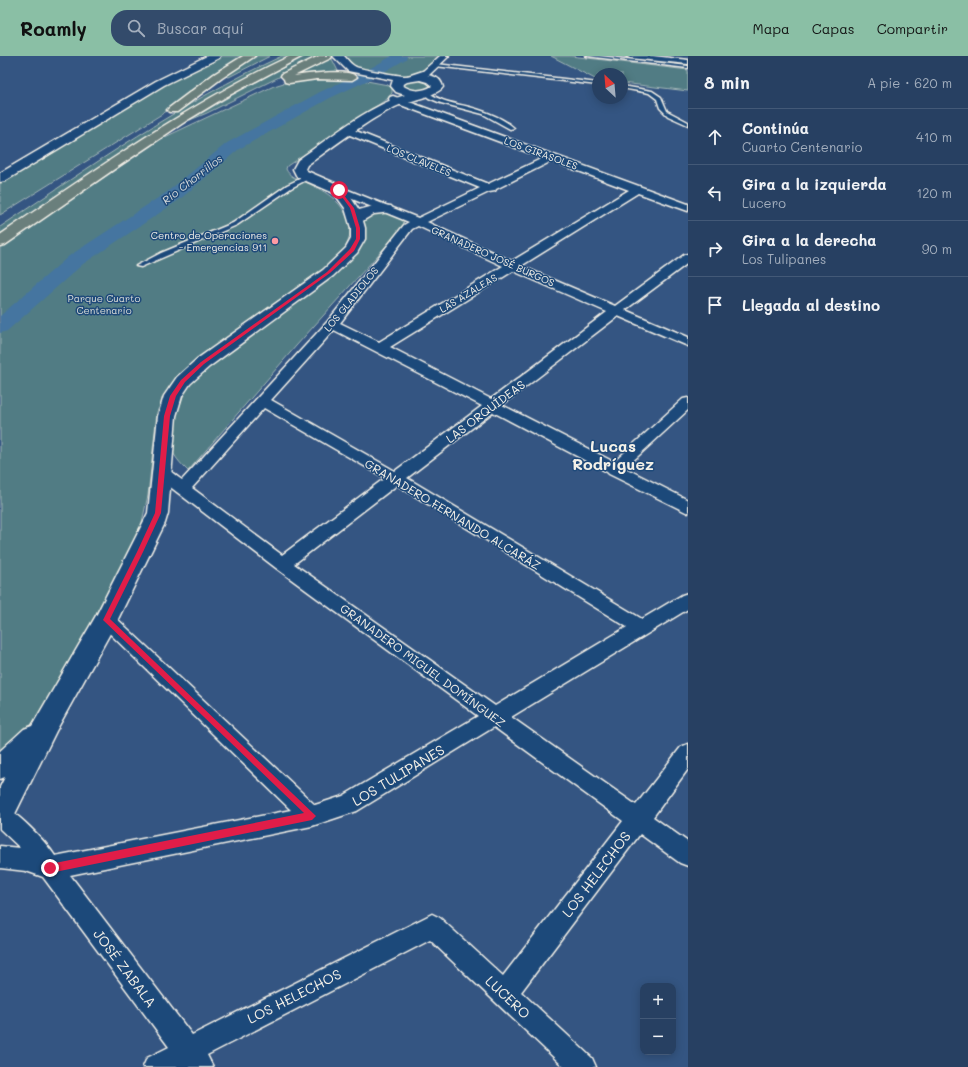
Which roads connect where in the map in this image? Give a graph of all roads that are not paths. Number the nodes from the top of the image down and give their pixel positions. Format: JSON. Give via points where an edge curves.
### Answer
{"nodes":[{"id":1,"x":215,"y":56,"type":"edge"},
{"id":2,"x":250,"y":56,"type":"edge"},
{"id":3,"x":278,"y":56,"type":"edge"},
{"id":4,"x":298,"y":56,"type":"edge"},
{"id":5,"x":327,"y":56,"type":"edge"},
{"id":6,"x":339,"y":56,"type":"edge"},
{"id":7,"x":445,"y":56,"type":"edge"},
{"id":8,"x":588,"y":56,"type":"edge"},
{"id":9,"x":630,"y":56,"type":"edge"},
{"id":10,"x":688,"y":62,"type":"edge"},
{"id":11,"x":436,"y":65,"type":"junction"},
{"id":12,"x":688,"y":67,"type":"edge"},
{"id":13,"x":352,"y":77,"type":"junction"},
{"id":14,"x":408,"y":78,"type":"junction"},
{"id":15,"x":438,"y":83,"type":"junction"},
{"id":16,"x":592,"y":83,"type":"edge"},
{"id":17,"x":628,"y":88,"type":"edge"},
{"id":18,"x":393,"y":92,"type":"junction"},
{"id":19,"x":425,"y":93,"type":"junction"},
{"id":20,"x":223,"y":107,"type":"dead end"},
{"id":21,"x":163,"y":118,"type":"junction"},
{"id":22,"x":688,"y":124,"type":"edge"},
{"id":23,"x":512,"y":128,"type":"dead end"},
{"id":24,"x":348,"y":131,"type":"junction"},
{"id":25,"x":139,"y":132,"type":"dead end"},
{"id":26,"x":56,"y":145,"type":"junction"},
{"id":27,"x":137,"y":149,"type":"junction"},
{"id":28,"x":553,"y":158,"type":"junction"},
{"id":29,"x":0,"y":169,"type":"edge"},
{"id":30,"x":303,"y":173,"type":"junction"},
{"id":31,"x":0,"y":178,"type":"edge"},
{"id":32,"x":491,"y":189,"type":"junction"},
{"id":33,"x":638,"y":189,"type":"junction"},
{"id":34,"x":339,"y":190,"type":"junction"},
{"id":35,"x":688,"y":208,"type":"edge"},
{"id":36,"x":386,"y":209,"type":"junction"},
{"id":37,"x":356,"y":220,"type":"junction"},
{"id":38,"x":420,"y":223,"type":"junction"},
{"id":39,"x":0,"y":242,"type":"edge"},
{"id":40,"x":688,"y":257,"type":"edge"},
{"id":41,"x":140,"y":266,"type":"dead end"},
{"id":42,"x":512,"y":266,"type":"junction"},
{"id":43,"x":617,"y":311,"type":"junction"},
{"id":44,"x":332,"y":324,"type":"junction"},
{"id":45,"x":688,"y":342,"type":"edge"},
{"id":46,"x":380,"y":347,"type":"junction"},
{"id":47,"x":263,"y":401,"type":"junction"},
{"id":48,"x":688,"y":402,"type":"edge"},
{"id":49,"x":491,"y":406,"type":"junction"},
{"id":50,"x":614,"y":470,"type":"junction"},
{"id":51,"x":161,"y":472,"type":"junction"},
{"id":52,"x":396,"y":478,"type":"junction"},
{"id":53,"x":183,"y":488,"type":"junction"},
{"id":54,"x":688,"y":508,"type":"edge"},
{"id":55,"x":282,"y":564,"type":"junction"},
{"id":56,"x":688,"y":600,"type":"edge"},
{"id":57,"x":106,"y":620,"type":"junction"},
{"id":58,"x":643,"y":628,"type":"junction"},
{"id":59,"x":494,"y":716,"type":"junction"},
{"id":60,"x":47,"y":723,"type":"junction"},
{"id":61,"x":688,"y":753,"type":"edge"},
{"id":62,"x":0,"y":767,"type":"edge"},
{"id":63,"x":1,"y":814,"type":"edge"},
{"id":64,"x":312,"y":816,"type":"junction"},
{"id":65,"x":638,"y":819,"type":"junction"},
{"id":66,"x":688,"y":855,"type":"edge"},
{"id":67,"x":0,"y":856,"type":"edge"},
{"id":68,"x":50,"y":868,"type":"junction"},
{"id":69,"x":432,"y":926,"type":"joint"},
{"id":70,"x":505,"y":994,"type":"junction"},
{"id":71,"x":193,"y":1059,"type":"edge"},
{"id":72,"x":156,"y":1067,"type":"edge"},
{"id":73,"x":583,"y":1067,"type":"edge"}],
"edges":[{"from":1,"to":26,"type":"main road","via":[[160,84]]},
{"from":2,"to":21,"type":"highway","via":[[218,76]]},
{"from":3,"to":21,"type":"highway"},
{"from":4,"to":27,"type":"highway","via":[[206,104]]},
{"from":5,"to":13,"type":"highway","via":[[276,83],[317,76]]},
{"from":6,"to":13,"type":"main road","via":[[342,71]]},
{"from":6,"to":18,"type":"main road","via":[[352,69],[365,73]]},
{"from":7,"to":11,"type":"street"},
{"from":8,"to":12,"type":"lane"},
{"from":9,"to":10,"type":"street"},
{"from":11,"to":14,"type":"street","via":[[426,72]]},
{"from":11,"to":15,"type":"street","via":[[434,74]]},
{"from":11,"to":16,"type":"lane"},
{"from":13,"to":18,"type":"main road"},
{"from":14,"to":15,"type":"main road","via":[[425,78]]},
{"from":14,"to":18,"type":"main road","via":[[397,82]]},
{"from":15,"to":19,"type":"main road","via":[[436,90]]},
{"from":17,"to":22,"type":"lane","via":[[650,92],[659,98],[663,110]]},
{"from":18,"to":19,"type":"main road"},
{"from":18,"to":24,"type":"main road"},
{"from":18,"to":28,"type":"street","name":"LOS GIRASOLES"},
{"from":19,"to":23,"type":"lane","via":[[434,99],[491,116]]},
{"from":20,"to":27,"type":"highway"},
{"from":21,"to":25,"type":"highway"},
{"from":24,"to":30,"type":"main road","via":[[302,163]]},
{"from":24,"to":32,"type":"street","name":"LOS CLAVELES"},
{"from":26,"to":29,"type":"main road"},
{"from":26,"to":31,"type":"main road"},
{"from":27,"to":39,"type":"highway"},
{"from":28,"to":32,"type":"street","name":"LOS GLADIOLOS"},
{"from":28,"to":33,"type":"street","name":"LOS GIRASOLES"},
{"from":30,"to":34,"type":"main road","name":"GRANADERO JOSÉ BURGOS"},
{"from":30,"to":41,"type":"lane","via":[[296,182],[237,223]]},
{"from":32,"to":38,"type":"street","name":"LOS GLADIOLOS"},
{"from":33,"to":35,"type":"street","name":"LOS GIRASOLES"},
{"from":33,"to":42,"type":"street","name":"LAS AZALEAS"},
{"from":34,"to":36,"type":"street","name":"GRANADERO JOSÉ BURGOS"},
{"from":34,"to":37,"type":"main road","via":[[352,208]]},
{"from":36,"to":37,"type":"main road","via":[[368,211]]},
{"from":36,"to":38,"type":"street","name":"GRANADERO JOSÉ BURGOS"},
{"from":37,"to":51,"type":"main road","via":[[358,239],[343,260],[202,363],[183,381],[173,396],[167,416]]},
{"from":38,"to":42,"type":"street","name":"GRANADERO JOSÉ BURGOS"},
{"from":38,"to":44,"type":"street","name":"LOS GLADIOLOS","via":[[408,228]]},
{"from":40,"to":43,"type":"street","name":"LAS ORQUÍDEAS"},
{"from":42,"to":43,"type":"street","name":"GRANADERO JOSÉ BURGOS"},
{"from":42,"to":46,"type":"street","name":"LAS AZALEAS"},
{"from":43,"to":45,"type":"street","name":"GRANADERO JOSÉ BURGOS"},
{"from":43,"to":49,"type":"street","name":"LAS ORQUÍDEAS"},
{"from":44,"to":46,"type":"street"},
{"from":44,"to":47,"type":"street","name":"LOS GLADIOLOS"},
{"from":46,"to":49,"type":"street"},
{"from":47,"to":52,"type":"street","name":"GRANADERO FERNANDO ALCARÁZ"},
{"from":47,"to":53,"type":"street","name":"LOS GLADIOLOS"},
{"from":48,"to":50,"type":"street"},
{"from":49,"to":50,"type":"street"},
{"from":49,"to":52,"type":"street","name":"LAS ORQUÍDEAS"},
{"from":50,"to":54,"type":"street"},
{"from":51,"to":53,"type":"street","name":"GRANADERO MIGUEL DOMÍNGUEZ"},
{"from":51,"to":57,"type":"main road","via":[[158,513]]},
{"from":52,"to":55,"type":"street","name":"LAS ORQUÍDEAS"},
{"from":52,"to":58,"type":"street","name":"GRANADERO FERNANDO ALCARÁZ"},
{"from":53,"to":55,"type":"street","name":"GRANADERO MIGUEL DOMÍNGUEZ"},
{"from":55,"to":59,"type":"street","name":"GRANADERO MIGUEL DOMÍNGUEZ"},
{"from":56,"to":58,"type":"street","name":"LOS TULIPANES"},
{"from":57,"to":60,"type":"main road"},
{"from":57,"to":64,"type":"street"},
{"from":58,"to":59,"type":"street","name":"LOS TULIPANES"},
{"from":59,"to":64,"type":"street","name":"LOS TULIPANES","via":[[349,804]]},
{"from":59,"to":65,"type":"street","name":"GRANADERO MIGUEL DOMÍNGUEZ"},
{"from":60,"to":62,"type":"main road"},
{"from":60,"to":63,"type":"main road"},
{"from":61,"to":65,"type":"street","name":"LOS HELECHOS"},
{"from":63,"to":68,"type":"street","name":"JOSÉ ZABALA","via":[[40,852]]},
{"from":64,"to":68,"type":"street","name":"LOS TULIPANES"},
{"from":65,"to":66,"type":"street","name":"GRANADERO MIGUEL DOMÍNGUEZ"},
{"from":65,"to":70,"type":"street","name":"LOS HELECHOS"},
{"from":67,"to":68,"type":"street","via":[[26,860]]},
{"from":68,"to":71,"type":"street","name":"JOSÉ ZABALA"},
{"from":69,"to":70,"type":"street","name":"LUCERO"},
{"from":69,"to":71,"type":"street","name":"LOS HELECHOS"},
{"from":70,"to":73,"type":"street","name":"LUCERO"},
{"from":71,"to":72,"type":"street","name":"LOS HELECHOS"}]}
